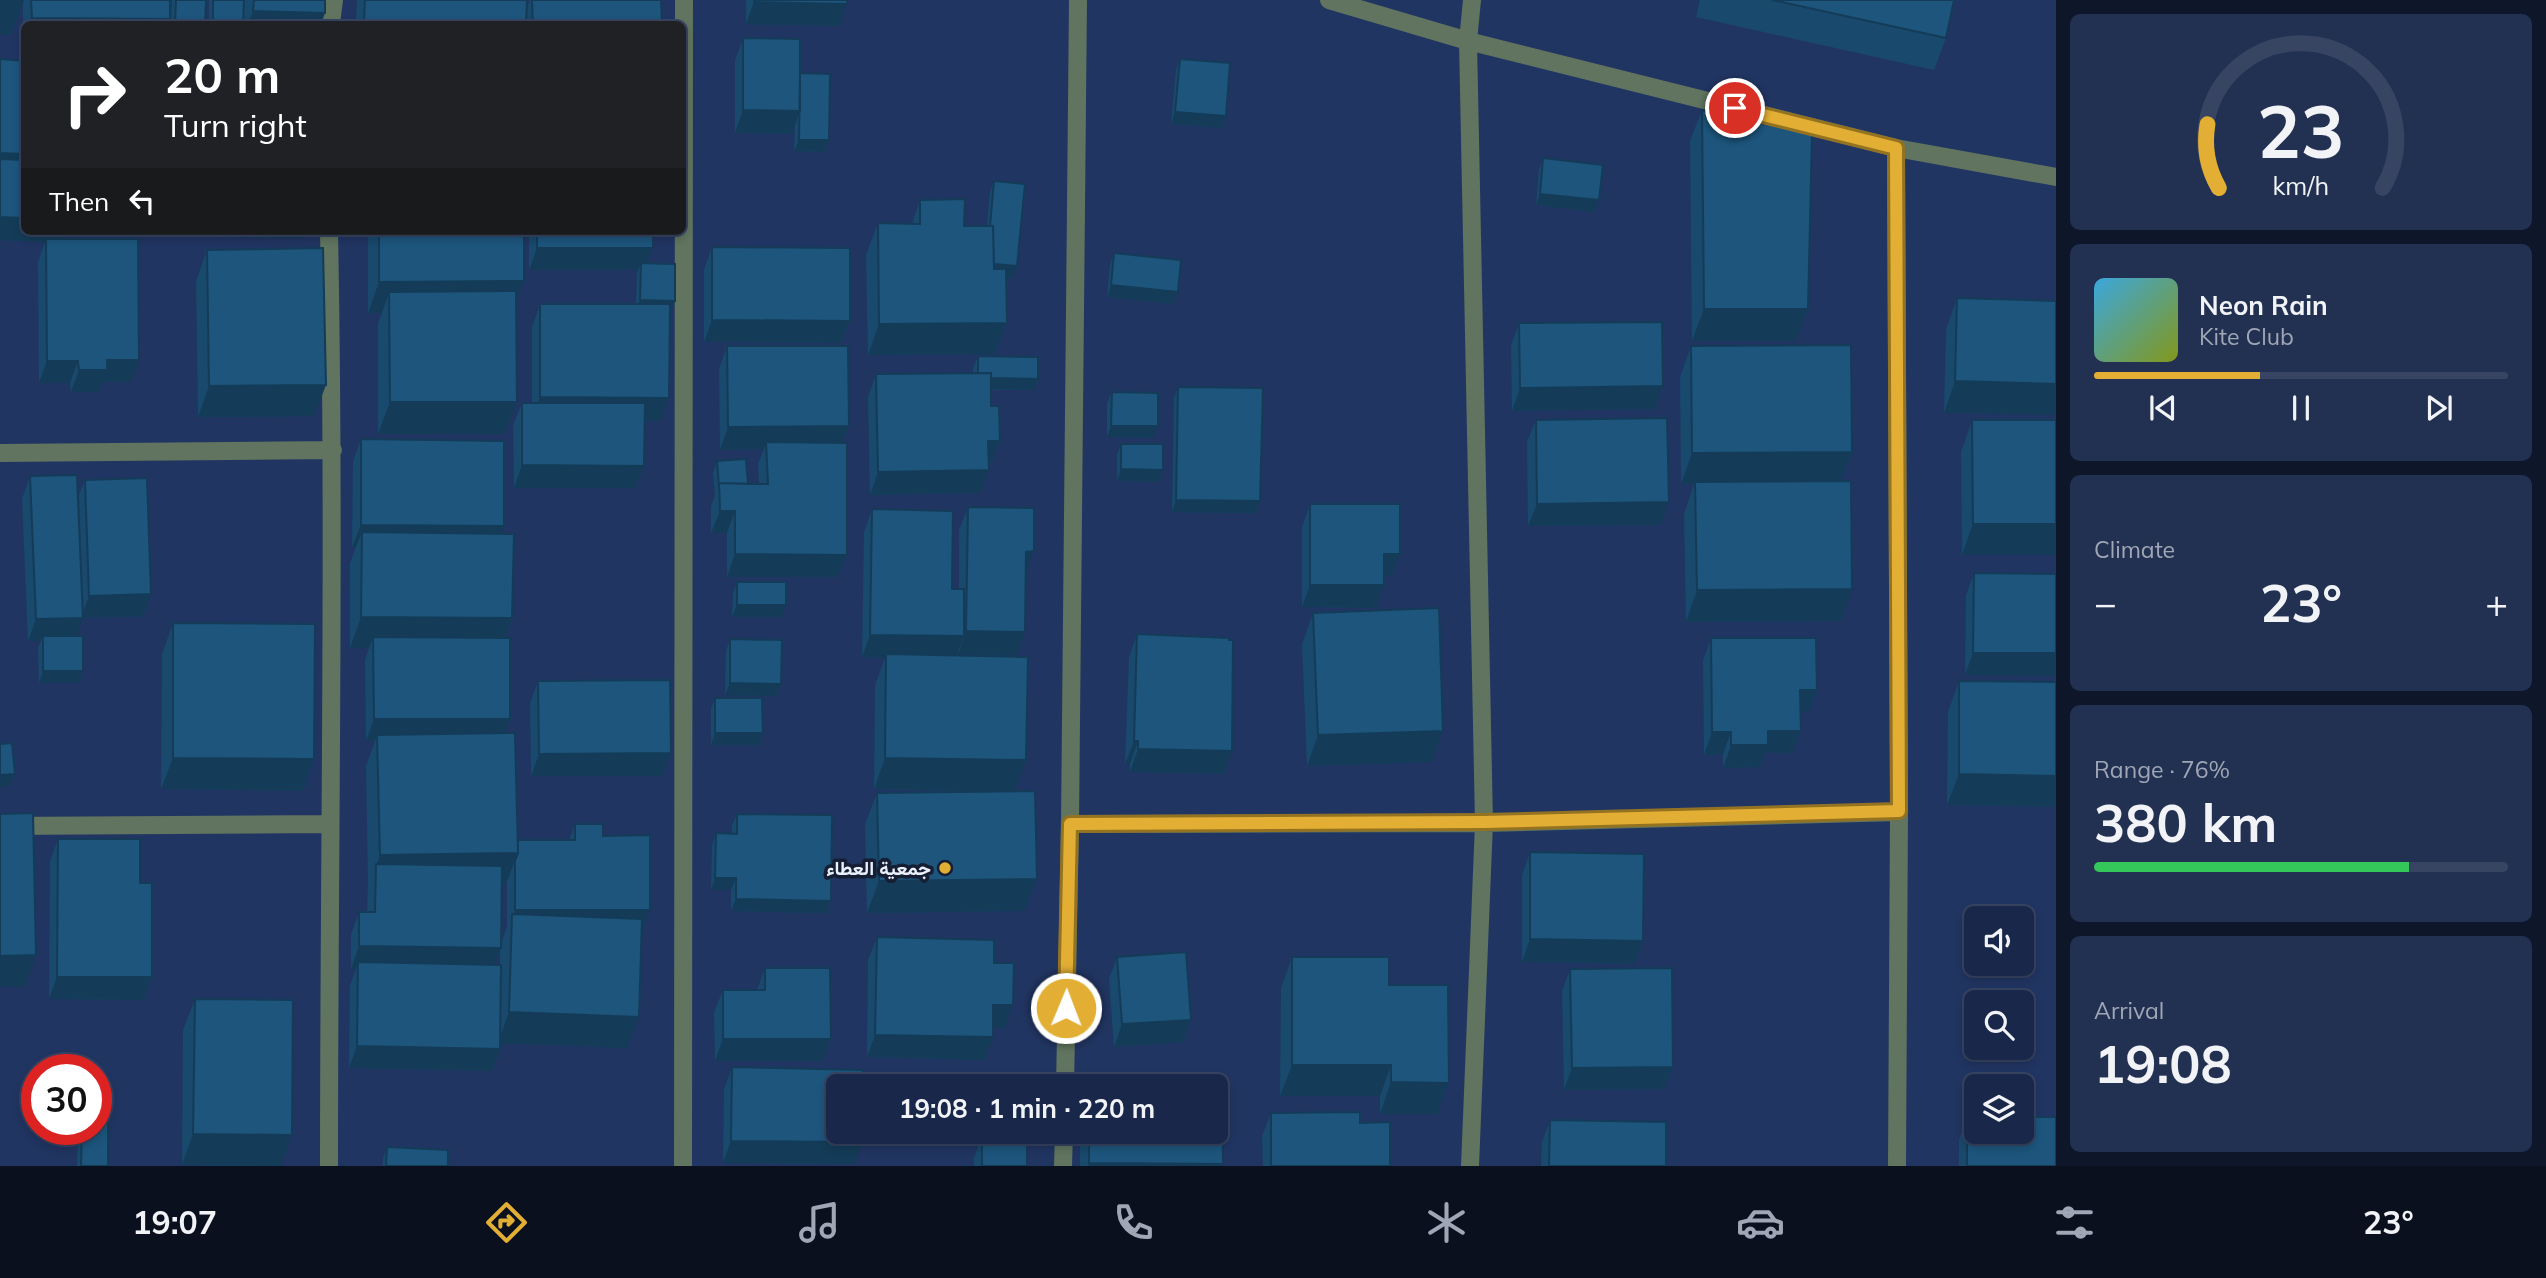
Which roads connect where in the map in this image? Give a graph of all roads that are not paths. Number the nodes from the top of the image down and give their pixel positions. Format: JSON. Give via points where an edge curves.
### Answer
{"nodes":[{"id":1,"x":334,"y":0,"type":"edge"},
{"id":2,"x":684,"y":0,"type":"edge"},
{"id":3,"x":1078,"y":0,"type":"edge"},
{"id":4,"x":1328,"y":0,"type":"edge"},
{"id":5,"x":1472,"y":0,"type":"edge"},
{"id":6,"x":331,"y":21,"type":"edge"},
{"id":7,"x":684,"y":21,"type":"edge"},
{"id":8,"x":1468,"y":40,"type":"junction"},
{"id":9,"x":1896,"y":148,"type":"junction"},
{"id":10,"x":2056,"y":177,"type":"edge"},
{"id":11,"x":330,"y":235,"type":"edge"},
{"id":12,"x":684,"y":235,"type":"edge"},
{"id":13,"x":333,"y":450,"type":"junction"},
{"id":14,"x":0,"y":453,"type":"edge"},
{"id":15,"x":1899,"y":811,"type":"junction"},
{"id":16,"x":1484,"y":822,"type":"junction"},
{"id":17,"x":329,"y":824,"type":"junction"},
{"id":18,"x":1070,"y":824,"type":"junction"},
{"id":19,"x":0,"y":826,"type":"edge"},
{"id":20,"x":1065,"y":1074,"type":"edge"},
{"id":21,"x":1064,"y":1144,"type":"edge"},
{"id":22,"x":329,"y":1166,"type":"edge"},
{"id":23,"x":683,"y":1166,"type":"edge"},
{"id":24,"x":1063,"y":1166,"type":"edge"},
{"id":25,"x":1469,"y":1166,"type":"edge"},
{"id":26,"x":1897,"y":1166,"type":"edge"}],
"edges":[{"from":1,"to":6,"type":"street"},
{"from":2,"to":7,"type":"street"},
{"from":3,"to":18,"type":"street"},
{"from":4,"to":8,"type":"street"},
{"from":5,"to":8,"type":"street"},
{"from":8,"to":9,"type":"street"},
{"from":8,"to":16,"type":"street"},
{"from":9,"to":10,"type":"street"},
{"from":9,"to":15,"type":"street"},
{"from":11,"to":13,"type":"street"},
{"from":12,"to":23,"type":"street"},
{"from":13,"to":14,"type":"street"},
{"from":13,"to":17,"type":"street"},
{"from":15,"to":16,"type":"street"},
{"from":15,"to":26,"type":"street"},
{"from":16,"to":18,"type":"street"},
{"from":16,"to":25,"type":"street"},
{"from":17,"to":19,"type":"street"},
{"from":17,"to":22,"type":"street"},
{"from":18,"to":20,"type":"street"},
{"from":21,"to":24,"type":"street"}]}
